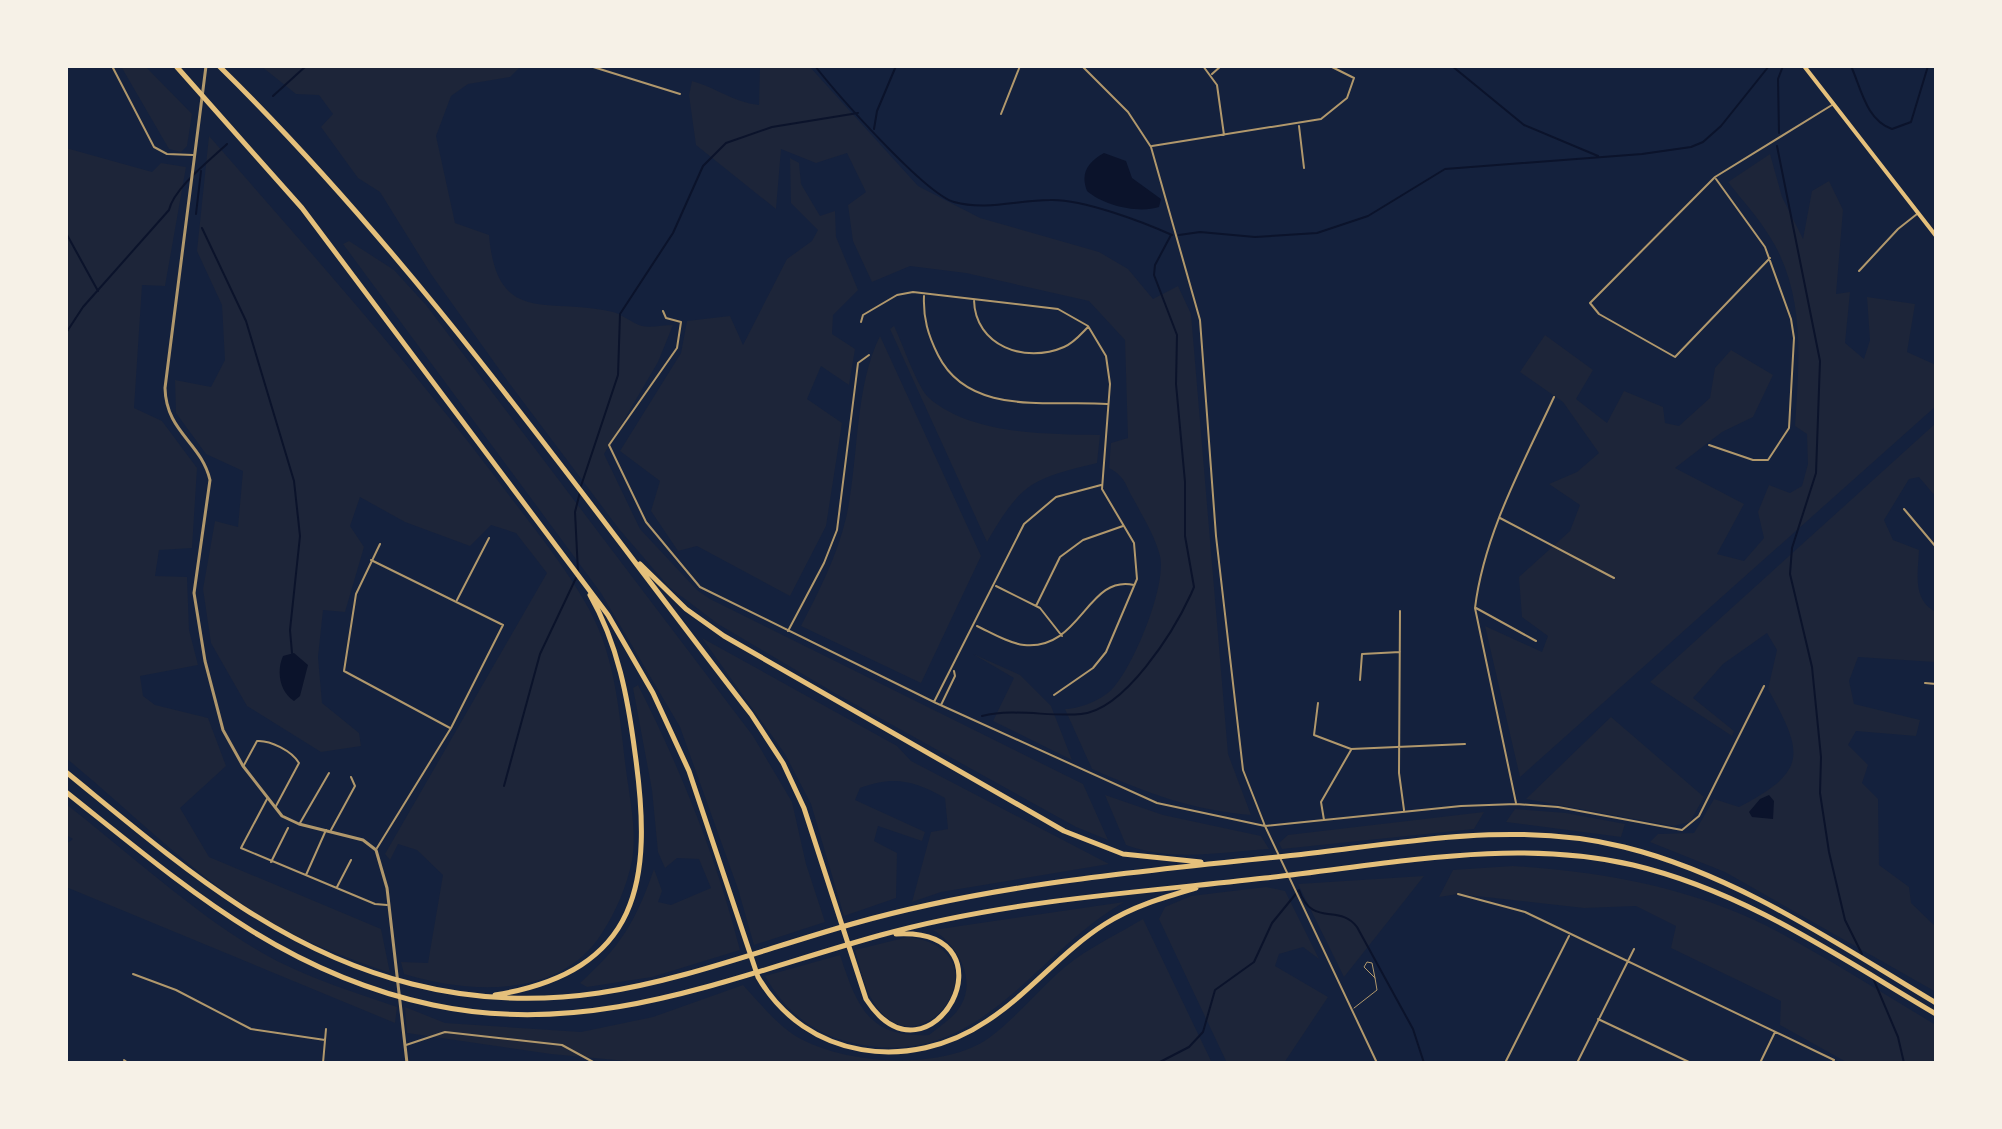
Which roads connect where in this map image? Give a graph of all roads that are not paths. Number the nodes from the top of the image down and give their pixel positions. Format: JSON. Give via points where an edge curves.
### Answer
{"nodes":[{"id":1,"x":112,"y":66,"type":"edge"},
{"id":2,"x":176,"y":66,"type":"edge"},
{"id":3,"x":206,"y":66,"type":"edge"},
{"id":4,"x":220,"y":66,"type":"edge"},
{"id":5,"x":590,"y":66,"type":"edge"},
{"id":6,"x":1020,"y":66,"type":"edge"},
{"id":7,"x":1082,"y":66,"type":"edge"},
{"id":8,"x":1203,"y":66,"type":"edge"},
{"id":9,"x":1221,"y":66,"type":"edge"},
{"id":10,"x":1330,"y":66,"type":"edge"},
{"id":11,"x":1804,"y":66,"type":"edge"},
{"id":12,"x":1211,"y":74,"type":"junction"},
{"id":13,"x":680,"y":94,"type":"dead end"},
{"id":14,"x":1833,"y":105,"type":"junction"},
{"id":15,"x":1001,"y":114,"type":"dead end"},
{"id":16,"x":1299,"y":125,"type":"junction"},
{"id":17,"x":1224,"y":135,"type":"junction"},
{"id":18,"x":1151,"y":147,"type":"junction"},
{"id":19,"x":195,"y":155,"type":"junction"},
{"id":20,"x":1304,"y":168,"type":"dead end"},
{"id":21,"x":1715,"y":177,"type":"junction"},
{"id":22,"x":1918,"y":213,"type":"junction"},
{"id":23,"x":1936,"y":236,"type":"edge"},
{"id":24,"x":1770,"y":258,"type":"junction"},
{"id":25,"x":1859,"y":271,"type":"dead end"},
{"id":26,"x":924,"y":293,"type":"junction"},
{"id":27,"x":974,"y":299,"type":"junction"},
{"id":28,"x":663,"y":311,"type":"dead end"},
{"id":29,"x":861,"y":322,"type":"dead end"},
{"id":30,"x":1088,"y":326,"type":"junction"},
{"id":31,"x":869,"y":355,"type":"dead end"},
{"id":32,"x":1554,"y":397,"type":"dead end"},
{"id":33,"x":1108,"y":404,"type":"junction"},
{"id":34,"x":1709,"y":445,"type":"dead end"},
{"id":35,"x":1102,"y":485,"type":"junction"},
{"id":36,"x":1904,"y":509,"type":"dead end"},
{"id":37,"x":1499,"y":517,"type":"junction"},
{"id":38,"x":1123,"y":526,"type":"junction"},
{"id":39,"x":489,"y":538,"type":"dead end"},
{"id":40,"x":621,"y":543,"type":"junction"},
{"id":41,"x":380,"y":544,"type":"dead end"},
{"id":42,"x":1936,"y":547,"type":"edge"},
{"id":43,"x":567,"y":557,"type":"junction"},
{"id":44,"x":371,"y":560,"type":"junction"},
{"id":45,"x":1614,"y":578,"type":"dead end"},
{"id":46,"x":994,"y":585,"type":"junction"},
{"id":47,"x":1135,"y":586,"type":"junction"},
{"id":48,"x":456,"y":601,"type":"junction"},
{"id":49,"x":1036,"y":606,"type":"junction"},
{"id":50,"x":1475,"y":608,"type":"junction"},
{"id":51,"x":1400,"y":611,"type":"dead end"},
{"id":52,"x":975,"y":626,"type":"junction"},
{"id":53,"x":788,"y":632,"type":"junction"},
{"id":54,"x":1063,"y":637,"type":"junction"},
{"id":55,"x":1536,"y":641,"type":"dead end"},
{"id":56,"x":1401,"y":652,"type":"junction"},
{"id":57,"x":953,"y":671,"type":"junction"},
{"id":58,"x":1360,"y":680,"type":"dead end"},
{"id":59,"x":1925,"y":683,"type":"dead end"},
{"id":60,"x":1936,"y":684,"type":"edge"},
{"id":61,"x":1764,"y":686,"type":"dead end"},
{"id":62,"x":1054,"y":695,"type":"dead end"},
{"id":63,"x":934,"y":702,"type":"junction"},
{"id":64,"x":1318,"y":703,"type":"dead end"},
{"id":65,"x":941,"y":706,"type":"junction"},
{"id":66,"x":451,"y":728,"type":"junction"},
{"id":67,"x":1465,"y":744,"type":"dead end"},
{"id":68,"x":1400,"y":747,"type":"junction"},
{"id":69,"x":1351,"y":749,"type":"junction"},
{"id":70,"x":244,"y":764,"type":"junction"},
{"id":71,"x":66,"y":772,"type":"edge"},
{"id":72,"x":329,"y":773,"type":"dead end"},
{"id":73,"x":351,"y":777,"type":"dead end"},
{"id":74,"x":66,"y":792,"type":"edge"},
{"id":75,"x":267,"y":799,"type":"junction"},
{"id":76,"x":1516,"y":804,"type":"junction"},
{"id":77,"x":275,"y":807,"type":"junction"},
{"id":78,"x":1404,"y":811,"type":"junction"},
{"id":79,"x":1324,"y":820,"type":"junction"},
{"id":80,"x":299,"y":824,"type":"junction"},
{"id":81,"x":1265,"y":826,"type":"junction"},
{"id":82,"x":288,"y":828,"type":"dead end"},
{"id":83,"x":327,"y":831,"type":"junction"},
{"id":84,"x":376,"y":850,"type":"junction"},
{"id":85,"x":351,"y":860,"type":"dead end"},
{"id":86,"x":1234,"y":861,"type":"junction"},
{"id":87,"x":271,"y":862,"type":"junction"},
{"id":88,"x":306,"y":876,"type":"junction"},
{"id":89,"x":1209,"y":885,"type":"junction"},
{"id":90,"x":336,"y":888,"type":"junction"},
{"id":91,"x":1458,"y":894,"type":"dead end"},
{"id":92,"x":389,"y":904,"type":"junction"},
{"id":93,"x":1570,"y":933,"type":"junction"},
{"id":94,"x":883,"y":934,"type":"junction"},
{"id":95,"x":1634,"y":949,"type":"dead end"},
{"id":96,"x":1627,"y":962,"type":"junction"},
{"id":97,"x":133,"y":974,"type":"dead end"},
{"id":98,"x":1375,"y":978,"type":"dead end"},
{"id":99,"x":485,"y":996,"type":"junction"},
{"id":100,"x":1936,"y":1003,"type":"edge"},
{"id":101,"x":1352,"y":1010,"type":"junction"},
{"id":102,"x":1936,"y":1014,"type":"edge"},
{"id":103,"x":1598,"y":1019,"type":"junction"},
{"id":104,"x":326,"y":1029,"type":"dead end"},
{"id":105,"x":1776,"y":1032,"type":"junction"},
{"id":106,"x":325,"y":1040,"type":"junction"},
{"id":107,"x":406,"y":1045,"type":"junction"},
{"id":108,"x":124,"y":1060,"type":"dead end"},
{"id":109,"x":1833,"y":1061,"type":"edge"},
{"id":110,"x":128,"y":1063,"type":"edge"},
{"id":111,"x":323,"y":1063,"type":"edge"},
{"id":112,"x":407,"y":1063,"type":"edge"},
{"id":113,"x":595,"y":1063,"type":"edge"},
{"id":114,"x":1377,"y":1063,"type":"edge"},
{"id":115,"x":1505,"y":1063,"type":"edge"},
{"id":116,"x":1577,"y":1063,"type":"edge"},
{"id":117,"x":1691,"y":1063,"type":"edge"},
{"id":118,"x":1760,"y":1063,"type":"edge"}],
"edges":[{"from":1,"to":19,"type":"street","via":[[154,147],[167,154]]},
{"from":2,"to":43,"type":"highway","via":[[302,208]]},
{"from":3,"to":19,"type":"street"},
{"from":4,"to":40,"type":"highway","via":[[371,226]]},
{"from":5,"to":13,"type":"street"},
{"from":6,"to":15,"type":"street"},
{"from":7,"to":18,"type":"street","via":[[1128,112]]},
{"from":8,"to":12,"type":"street"},
{"from":9,"to":12,"type":"street"},
{"from":10,"to":16,"type":"street","via":[[1354,78],[1347,98],[1321,119]]},
{"from":11,"to":14,"type":"main road"},
{"from":12,"to":17,"type":"street"},
{"from":14,"to":21,"type":"street"},
{"from":14,"to":22,"type":"main road"},
{"from":16,"to":17,"type":"street"},
{"from":16,"to":20,"type":"street"},
{"from":17,"to":18,"type":"street"},
{"from":18,"to":81,"type":"street","via":[[1200,320],[1236,736]]},
{"from":19,"to":70,"type":"street","via":[[165,397],[175,427],[209,475],[195,604],[223,730]]},
{"from":21,"to":24,"type":"street"},
{"from":21,"to":24,"type":"street","via":[[1590,303],[1599,314],[1675,357]]},
{"from":22,"to":23,"type":"main road"},
{"from":22,"to":25,"type":"street"},
{"from":24,"to":34,"type":"street","via":[[1794,338],[1789,428],[1768,460]]},
{"from":26,"to":27,"type":"street"},
{"from":26,"to":29,"type":"street","via":[[897,295],[863,315]]},
{"from":26,"to":33,"type":"street","via":[[932,345],[948,371],[972,391],[1015,402]]},
{"from":27,"to":30,"type":"street","via":[[1058,309]]},
{"from":27,"to":30,"type":"street","via":[[982,331],[1007,349],[1058,349]]},
{"from":28,"to":53,"type":"street","via":[[666,318],[681,322],[677,348],[609,445],[646,522],[700,587]]},
{"from":30,"to":33,"type":"street","via":[[1106,356]]},
{"from":31,"to":53,"type":"street","via":[[858,363],[837,530]]},
{"from":32,"to":37,"type":"street"},
{"from":33,"to":35,"type":"street"},
{"from":35,"to":38,"type":"street"},
{"from":35,"to":46,"type":"street","via":[[1068,492],[1038,509],[1020,530]]},
{"from":36,"to":42,"type":"street"},
{"from":37,"to":45,"type":"street"},
{"from":37,"to":50,"type":"street"},
{"from":38,"to":47,"type":"street","via":[[1137,551]]},
{"from":38,"to":49,"type":"street","via":[[1083,540],[1060,557]]},
{"from":39,"to":48,"type":"street"},
{"from":40,"to":86,"type":"highway","via":[[670,595],[724,636],[1064,831],[1142,858]]},
{"from":40,"to":94,"type":"highway","via":[[783,763],[871,1007],[902,1028],[940,1020],[959,991],[951,954],[923,935]]},
{"from":41,"to":44,"type":"street"},
{"from":43,"to":89,"type":"highway","via":[[630,652],[671,731],[706,814],[758,977],[787,1016],[818,1037],[880,1051],[950,1041],[997,1015],[1107,922]]},
{"from":43,"to":99,"type":"highway","via":[[600,614],[626,692],[643,828],[641,869],[627,913],[592,957],[549,983]]},
{"from":44,"to":48,"type":"street"},
{"from":44,"to":66,"type":"street","via":[[356,594],[344,671]]},
{"from":46,"to":49,"type":"street"},
{"from":46,"to":52,"type":"street"},
{"from":47,"to":54,"type":"street","via":[[1123,583],[1104,590]]},
{"from":47,"to":62,"type":"street","via":[[1102,658]]},
{"from":48,"to":66,"type":"street","via":[[503,625]]},
{"from":49,"to":54,"type":"street"},
{"from":50,"to":55,"type":"street"},
{"from":50,"to":76,"type":"street"},
{"from":51,"to":56,"type":"street"},
{"from":52,"to":54,"type":"street","via":[[1025,645]]},
{"from":52,"to":57,"type":"street"},
{"from":53,"to":63,"type":"street"},
{"from":56,"to":58,"type":"street","via":[[1362,654]]},
{"from":56,"to":68,"type":"street"},
{"from":57,"to":63,"type":"street"},
{"from":57,"to":65,"type":"street"},
{"from":59,"to":60,"type":"street"},
{"from":61,"to":76,"type":"street","via":[[1692,826],[1671,830]]},
{"from":63,"to":65,"type":"street"},
{"from":64,"to":69,"type":"street","via":[[1314,735]]},
{"from":65,"to":81,"type":"street","via":[[1157,803]]},
{"from":66,"to":84,"type":"street"},
{"from":67,"to":68,"type":"street"},
{"from":68,"to":69,"type":"street"},
{"from":68,"to":78,"type":"street"},
{"from":69,"to":79,"type":"street","via":[[1321,802]]},
{"from":70,"to":75,"type":"street"},
{"from":70,"to":77,"type":"street","via":[[257,741],[265,740],[295,757],[299,763]]},
{"from":71,"to":99,"type":"highway","via":[[222,896],[299,942],[390,978]]},
{"from":72,"to":80,"type":"street"},
{"from":73,"to":83,"type":"street","via":[[355,786]]},
{"from":74,"to":94,"type":"highway","via":[[262,940],[345,981],[471,1012],[583,1014],[651,1004]]},
{"from":75,"to":77,"type":"street"},
{"from":75,"to":87,"type":"street","via":[[241,848]]},
{"from":76,"to":78,"type":"street"},
{"from":77,"to":80,"type":"street"},
{"from":78,"to":79,"type":"street"},
{"from":79,"to":81,"type":"street"},
{"from":80,"to":83,"type":"street"},
{"from":81,"to":101,"type":"street"},
{"from":82,"to":87,"type":"street"},
{"from":83,"to":84,"type":"street","via":[[363,840]]},
{"from":83,"to":88,"type":"street"},
{"from":84,"to":92,"type":"street"},
{"from":85,"to":90,"type":"street"},
{"from":86,"to":99,"type":"highway","via":[[1005,890],[853,924],[678,979],[615,992]]},
{"from":86,"to":100,"type":"highway","via":[[1491,834],[1620,846],[1744,891]]},
{"from":87,"to":88,"type":"street"},
{"from":88,"to":90,"type":"street"},
{"from":89,"to":94,"type":"highway","via":[[1020,905]]},
{"from":89,"to":102,"type":"highway","via":[[1506,852],[1632,865],[1749,906]]},
{"from":90,"to":92,"type":"street","via":[[380,906]]},
{"from":91,"to":93,"type":"street","via":[[1525,912]]},
{"from":92,"to":107,"type":"street"},
{"from":93,"to":96,"type":"street"},
{"from":93,"to":115,"type":"street"},
{"from":95,"to":96,"type":"street"},
{"from":96,"to":103,"type":"street"},
{"from":96,"to":105,"type":"street"},
{"from":97,"to":106,"type":"street","via":[[251,1029]]},
{"from":98,"to":101,"type":"lane","via":[[1377,990]]},
{"from":101,"to":114,"type":"street"},
{"from":103,"to":116,"type":"street"},
{"from":103,"to":117,"type":"street"},
{"from":104,"to":106,"type":"street"},
{"from":105,"to":109,"type":"street"},
{"from":105,"to":118,"type":"street"},
{"from":106,"to":111,"type":"street"},
{"from":107,"to":112,"type":"street"},
{"from":107,"to":113,"type":"street","via":[[445,1032],[562,1045]]},
{"from":108,"to":110,"type":"street"}]}
